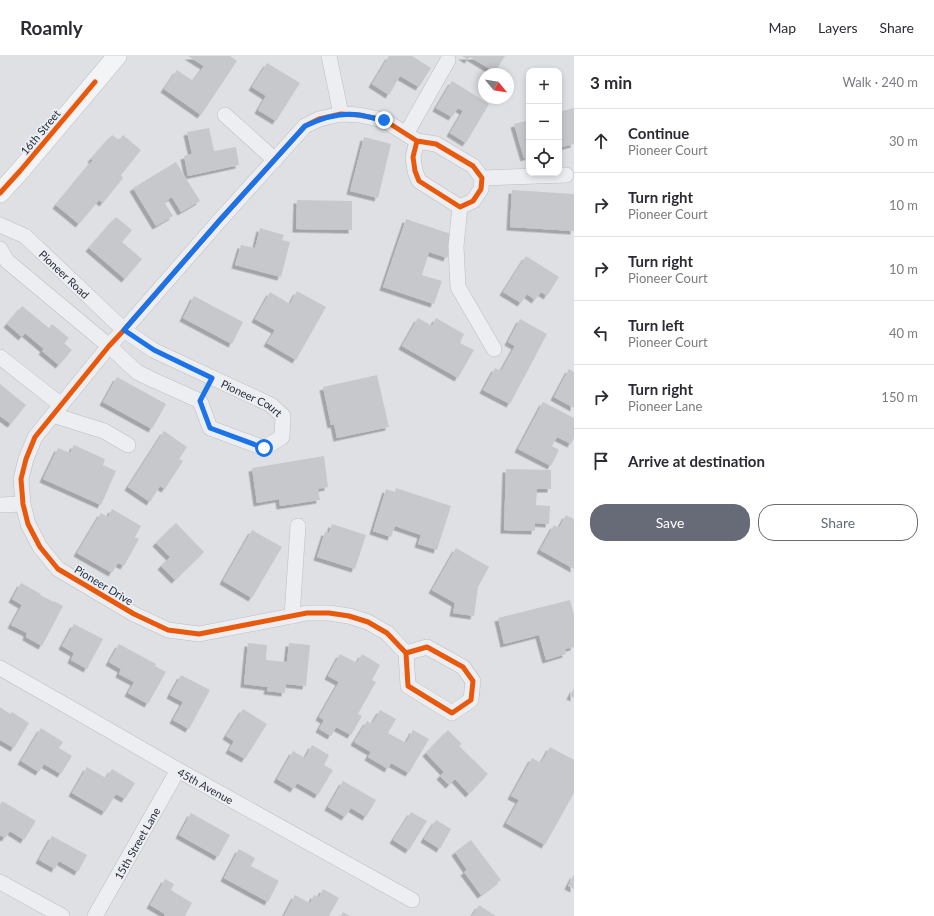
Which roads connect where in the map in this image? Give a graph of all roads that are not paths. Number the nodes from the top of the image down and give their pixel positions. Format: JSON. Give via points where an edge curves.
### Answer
{"nodes":[{"id":1,"x":117,"y":56,"type":"edge"},
{"id":2,"x":329,"y":56,"type":"edge"},
{"id":3,"x":448,"y":60,"type":"dead end"},
{"id":4,"x":341,"y":114,"type":"junction"},
{"id":5,"x":225,"y":115,"type":"dead end"},
{"id":6,"x":411,"y":138,"type":"junction"},
{"id":7,"x":275,"y":160,"type":"junction"},
{"id":8,"x":566,"y":175,"type":"dead end"},
{"id":9,"x":482,"y":178,"type":"junction"},
{"id":10,"x":0,"y":193,"type":"edge"},
{"id":11,"x":460,"y":207,"type":"junction"},
{"id":12,"x":0,"y":225,"type":"edge"},
{"id":13,"x":0,"y":249,"type":"edge"},
{"id":14,"x":124,"y":330,"type":"junction"},
{"id":15,"x":109,"y":346,"type":"junction"},
{"id":16,"x":494,"y":349,"type":"dead end"},
{"id":17,"x":0,"y":357,"type":"edge"},
{"id":18,"x":212,"y":378,"type":"junction"},
{"id":19,"x":200,"y":401,"type":"junction"},
{"id":20,"x":57,"y":410,"type":"junction"},
{"id":21,"x":128,"y":445,"type":"dead end"},
{"id":22,"x":23,"y":504,"type":"junction"},
{"id":23,"x":0,"y":505,"type":"edge"},
{"id":24,"x":298,"y":526,"type":"dead end"},
{"id":25,"x":292,"y":616,"type":"junction"},
{"id":26,"x":406,"y":653,"type":"junction"},
{"id":27,"x":0,"y":668,"type":"edge"},
{"id":28,"x":178,"y":770,"type":"junction"},
{"id":29,"x":0,"y":882,"type":"edge"},
{"id":30,"x":412,"y":900,"type":"dead end"},
{"id":31,"x":62,"y":916,"type":"edge"},
{"id":32,"x":95,"y":916,"type":"edge"}],
"edges":[{"from":1,"to":10,"type":"main road","name":"16th Street"},
{"from":2,"to":4,"type":"street"},
{"from":3,"to":6,"type":"street"},
{"from":4,"to":6,"type":"street","name":"Pioneer Drive","via":[[384,120]]},
{"from":4,"to":7,"type":"street","name":"Pioneer Drive","via":[[319,119],[305,126]]},
{"from":5,"to":7,"type":"street"},
{"from":6,"to":9,"type":"street","via":[[436,144],[473,166]]},
{"from":6,"to":11,"type":"street","via":[[418,182]]},
{"from":7,"to":14,"type":"street","name":"Pioneer Drive"},
{"from":8,"to":9,"type":"street"},
{"from":9,"to":11,"type":"street","via":[[481,189],[473,201]]},
{"from":11,"to":16,"type":"street","via":[[456,246],[458,287]]},
{"from":12,"to":14,"type":"street","name":"Pioneer Road","via":[[25,236]]},
{"from":13,"to":15,"type":"street","via":[[7,261]]},
{"from":14,"to":15,"type":"street","name":"Pioneer Drive"},
{"from":14,"to":18,"type":"street","name":"Pioneer Court","via":[[154,350]]},
{"from":15,"to":19,"type":"street","via":[[137,372]]},
{"from":15,"to":20,"type":"street","name":"Pioneer Drive"},
{"from":17,"to":20,"type":"street"},
{"from":18,"to":19,"type":"street","name":"Pioneer Court"},
{"from":18,"to":19,"type":"street","name":"Pioneer Court","via":[[272,405],[283,416],[282,437],[264,448],[210,428]]},
{"from":20,"to":21,"type":"street","via":[[104,430]]},
{"from":20,"to":22,"type":"street","name":"Pioneer Drive","via":[[35,437],[26,459],[21,479]]},
{"from":22,"to":23,"type":"street"},
{"from":22,"to":25,"type":"street","name":"Pioneer Drive","via":[[28,524],[40,547],[58,569],[134,614],[168,630],[199,634]]},
{"from":24,"to":25,"type":"street"},
{"from":25,"to":26,"type":"street","name":"Pioneer Drive","via":[[329,613],[368,622],[387,633]]},
{"from":26,"to":26,"type":"street","via":[[408,686],[452,713],[471,700],[473,681],[463,668],[427,647]]},
{"from":27,"to":28,"type":"street","name":"45th Avenue"},
{"from":28,"to":30,"type":"street","name":"45th Avenue"},
{"from":28,"to":32,"type":"street","name":"15th Street Lane"},
{"from":29,"to":31,"type":"street"}]}
